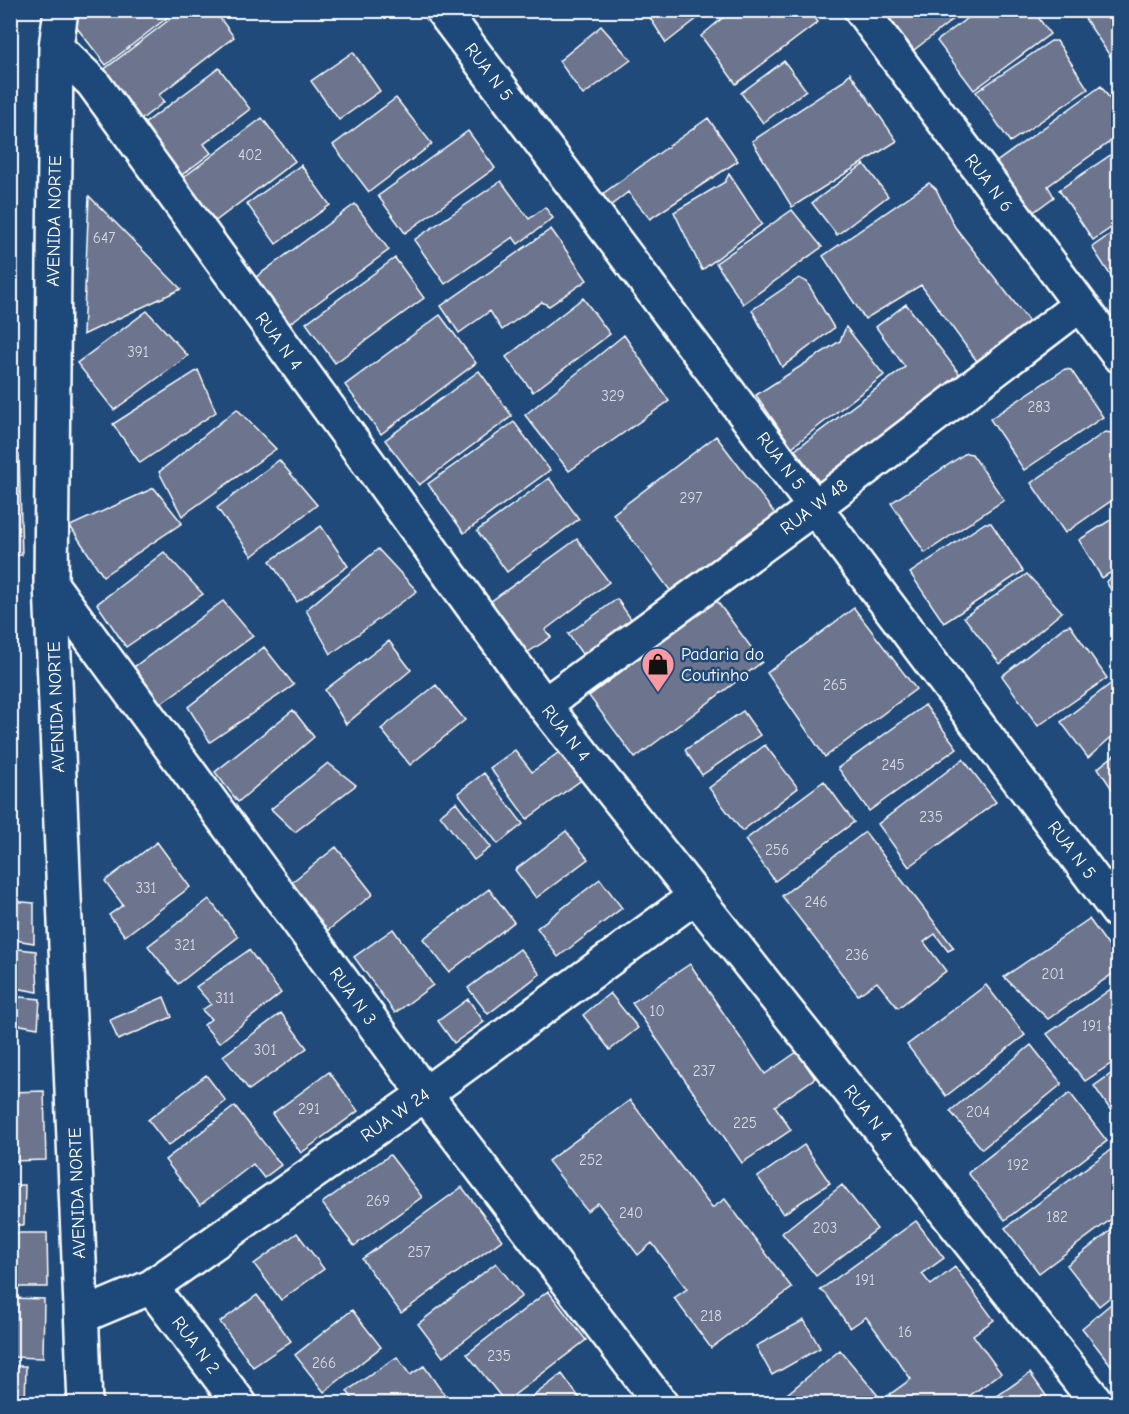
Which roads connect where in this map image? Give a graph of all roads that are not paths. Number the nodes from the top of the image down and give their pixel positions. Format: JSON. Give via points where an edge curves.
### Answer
{"nodes":[{"id":1,"x":61,"y":10,"type":"edge"},
{"id":2,"x":442,"y":10,"type":"edge"},
{"id":3,"x":861,"y":10,"type":"edge"},
{"id":4,"x":56,"y":47,"type":"junction"},
{"id":5,"x":1080,"y":305,"type":"junction"},
{"id":6,"x":1119,"y":355,"type":"edge"},
{"id":7,"x":815,"y":507,"type":"junction"},
{"id":8,"x":51,"y":584,"type":"junction"},
{"id":9,"x":544,"y":705,"type":"junction"},
{"id":10,"x":696,"y":896,"type":"junction"},
{"id":11,"x":1119,"y":912,"type":"edge"},
{"id":12,"x":425,"y":1094,"type":"junction"},
{"id":13,"x":151,"y":1287,"type":"junction"},
{"id":14,"x":82,"y":1316,"type":"junction"},
{"id":15,"x":1119,"y":1395,"type":"edge"},
{"id":16,"x":86,"y":1404,"type":"edge"},
{"id":17,"x":240,"y":1404,"type":"edge"},
{"id":18,"x":661,"y":1404,"type":"edge"},
{"id":19,"x":1098,"y":1404,"type":"edge"},
{"id":20,"x":1108,"y":1404,"type":"edge"}],
"edges":[{"from":1,"to":4,"type":"street","name":"AVENIDA NORTE"},
{"from":2,"to":7,"type":"street","name":"RUA N 5"},
{"from":3,"to":5,"type":"street","name":"RUA N 6"},
{"from":4,"to":8,"type":"street","name":"AVENIDA NORTE"},
{"from":4,"to":9,"type":"street","name":"RUA N 4","via":[[93,83]]},
{"from":5,"to":6,"type":"street","name":"RUA N 6"},
{"from":5,"to":7,"type":"street","name":"RUA W 48"},
{"from":7,"to":9,"type":"street","name":"RUA W 48"},
{"from":7,"to":11,"type":"street","name":"RUA N 5"},
{"from":8,"to":12,"type":"street","name":"RUA N 3"},
{"from":8,"to":14,"type":"street","name":"AVENIDA NORTE"},
{"from":9,"to":10,"type":"street","name":"RUA N 4"},
{"from":10,"to":12,"type":"street","name":"RUA W 24"},
{"from":10,"to":19,"type":"street","name":"RUA N 4"},
{"from":12,"to":13,"type":"street","name":"RUA W 24"},
{"from":12,"to":18,"type":"street","name":"RUA N 3"},
{"from":13,"to":14,"type":"street","name":"RUA W 24"},
{"from":13,"to":17,"type":"street","name":"RUA N 2"},
{"from":14,"to":16,"type":"street","name":"AVENIDA NORTE"},
{"from":15,"to":20,"type":"street"}]}
